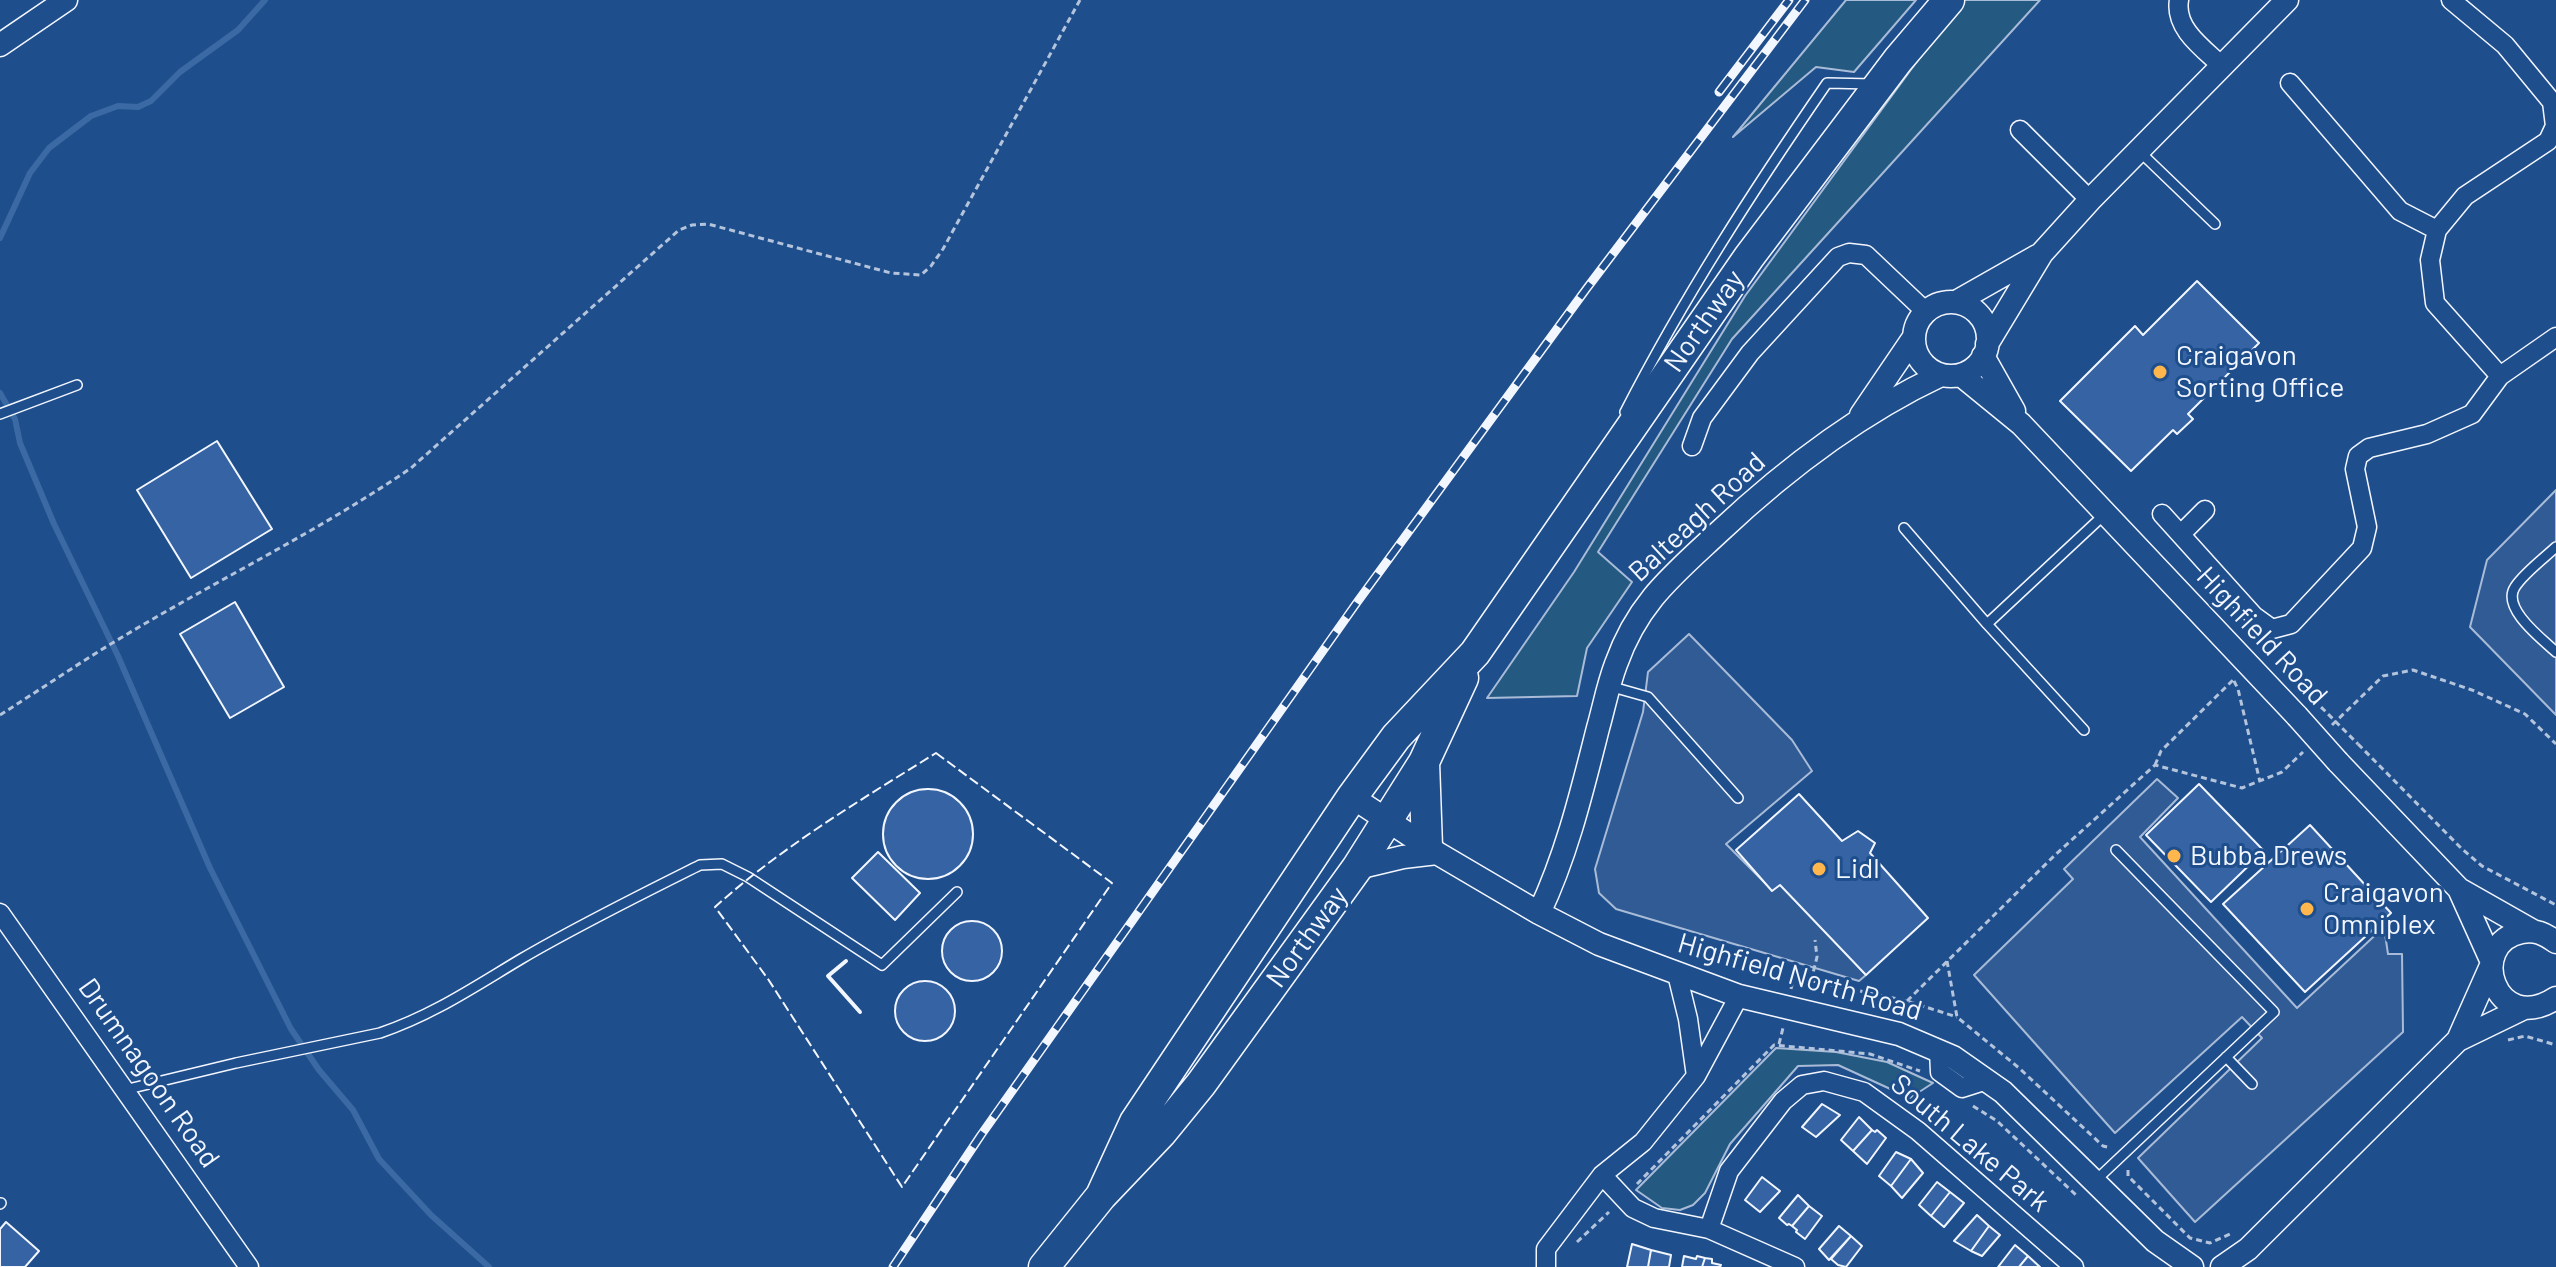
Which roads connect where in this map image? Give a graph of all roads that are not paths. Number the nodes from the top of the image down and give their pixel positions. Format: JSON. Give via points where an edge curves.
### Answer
{"nodes":[{"id":1,"x":66,"y":0,"type":"edge"},
{"id":2,"x":1949,"y":0,"type":"edge"},
{"id":3,"x":2179,"y":0,"type":"edge"},
{"id":4,"x":2287,"y":0,"type":"edge"},
{"id":5,"x":2451,"y":0,"type":"edge"},
{"id":6,"x":0,"y":45,"type":"edge"},
{"id":7,"x":2223,"y":67,"type":"junction"},
{"id":8,"x":2290,"y":83,"type":"dead end"},
{"id":9,"x":1880,"y":84,"type":"junction"},
{"id":10,"x":2020,"y":130,"type":"dead end"},
{"id":11,"x":2139,"y":151,"type":"junction"},
{"id":12,"x":2090,"y":200,"type":"junction"},
{"id":13,"x":2215,"y":224,"type":"dead end"},
{"id":14,"x":2437,"y":230,"type":"junction"},
{"id":15,"x":2042,"y":253,"type":"junction"},
{"id":16,"x":1956,"y":302,"type":"junction"},
{"id":17,"x":1925,"y":311,"type":"junction"},
{"id":18,"x":1914,"y":337,"type":"junction"},
{"id":19,"x":2556,"y":337,"type":"edge"},
{"id":20,"x":1985,"y":350,"type":"junction"},
{"id":21,"x":1951,"y":375,"type":"junction"},
{"id":22,"x":2500,"y":376,"type":"junction"},
{"id":23,"x":77,"y":385,"type":"dead end"},
{"id":24,"x":0,"y":414,"type":"edge"},
{"id":25,"x":1858,"y":419,"type":"junction"},
{"id":26,"x":2021,"y":424,"type":"junction"},
{"id":27,"x":1692,"y":446,"type":"dead end"},
{"id":28,"x":1582,"y":497,"type":"junction"},
{"id":29,"x":2205,"y":510,"type":"dead end"},
{"id":30,"x":2106,"y":513,"type":"junction"},
{"id":31,"x":2162,"y":514,"type":"dead end"},
{"id":32,"x":1904,"y":528,"type":"dead end"},
{"id":33,"x":2181,"y":534,"type":"junction"},
{"id":34,"x":2556,"y":547,"type":"edge"},
{"id":35,"x":1987,"y":624,"type":"junction"},
{"id":36,"x":2556,"y":652,"type":"edge"},
{"id":37,"x":1475,"y":653,"type":"junction"},
{"id":38,"x":1609,"y":686,"type":"junction"},
{"id":39,"x":2084,"y":730,"type":"dead end"},
{"id":40,"x":1424,"y":762,"type":"junction"},
{"id":41,"x":1738,"y":798,"type":"dead end"},
{"id":42,"x":1369,"y":809,"type":"junction"},
{"id":43,"x":1432,"y":850,"type":"junction"},
{"id":44,"x":2116,"y":850,"type":"dead end"},
{"id":45,"x":1357,"y":868,"type":"junction"},
{"id":46,"x":2459,"y":889,"type":"junction"},
{"id":47,"x":957,"y":892,"type":"dead end"},
{"id":48,"x":0,"y":913,"type":"edge"},
{"id":49,"x":1539,"y":913,"type":"junction"},
{"id":50,"x":2533,"y":931,"type":"junction"},
{"id":51,"x":2556,"y":942,"type":"edge"},
{"id":52,"x":2491,"y":965,"type":"junction"},
{"id":53,"x":1677,"y":974,"type":"junction"},
{"id":54,"x":1739,"y":996,"type":"junction"},
{"id":55,"x":2556,"y":998,"type":"edge"},
{"id":56,"x":2527,"y":1008,"type":"junction"},
{"id":57,"x":2556,"y":1020,"type":"edge"},
{"id":58,"x":2458,"y":1040,"type":"junction"},
{"id":59,"x":2226,"y":1057,"type":"junction"},
{"id":60,"x":1696,"y":1076,"type":"junction"},
{"id":61,"x":2252,"y":1084,"type":"dead end"},
{"id":62,"x":124,"y":1090,"type":"junction"},
{"id":63,"x":1602,"y":1175,"type":"junction"},
{"id":64,"x":2095,"y":1181,"type":"junction"},
{"id":65,"x":1101,"y":1196,"type":"junction"},
{"id":66,"x":1709,"y":1229,"type":"junction"},
{"id":67,"x":249,"y":1267,"type":"edge"},
{"id":68,"x":1044,"y":1267,"type":"edge"},
{"id":69,"x":1546,"y":1267,"type":"edge"},
{"id":70,"x":1795,"y":1267,"type":"edge"},
{"id":71,"x":2074,"y":1267,"type":"edge"},
{"id":72,"x":2192,"y":1267,"type":"edge"},
{"id":73,"x":2222,"y":1267,"type":"edge"}],
"edges":[{"from":1,"to":6,"type":"street"},
{"from":2,"to":9,"type":"highway","name":"Northway"},
{"from":3,"to":7,"type":"street","via":[[2187,32]]},
{"from":4,"to":7,"type":"street"},
{"from":5,"to":14,"type":"street","via":[[2505,45],[2552,102],[2555,126],[2548,141],[2465,196]]},
{"from":7,"to":11,"type":"street"},
{"from":8,"to":14,"type":"street","via":[[2400,211]]},
{"from":9,"to":28,"type":"highway","name":"Northway","via":[[1749,257]]},
{"from":9,"to":28,"type":"lane","via":[[1827,83],[1661,341]]},
{"from":10,"to":12,"type":"street"},
{"from":11,"to":12,"type":"street"},
{"from":11,"to":13,"type":"lane"},
{"from":12,"to":15,"type":"street"},
{"from":14,"to":22,"type":"street","via":[[2430,260],[2435,303]]},
{"from":15,"to":16,"type":"street"},
{"from":15,"to":20,"type":"street"},
{"from":16,"to":17,"type":"street"},
{"from":16,"to":20,"type":"street","via":[[1984,321]]},
{"from":17,"to":18,"type":"street"},
{"from":17,"to":27,"type":"street","via":[[1866,255],[1838,257],[1750,353],[1702,418]]},
{"from":18,"to":21,"type":"street","via":[[1921,361]]},
{"from":18,"to":25,"type":"street","name":"Balteagh Road"},
{"from":19,"to":22,"type":"street"},
{"from":20,"to":21,"type":"street","via":[[1978,364]]},
{"from":20,"to":26,"type":"street","name":"Highfield Road"},
{"from":21,"to":25,"type":"street","name":"Balteagh Road"},
{"from":21,"to":26,"type":"street","name":"Highfield Road"},
{"from":22,"to":33,"type":"street","via":[[2472,414],[2358,456],[2355,469],[2367,527],[2362,548],[2291,624],[2272,629],[2254,616]]},
{"from":23,"to":24,"type":"lane"},
{"from":25,"to":38,"type":"street","name":"Balteagh Road","via":[[1759,494],[1657,589],[1630,631]]},
{"from":26,"to":30,"type":"street","name":"Highfield Road"},
{"from":28,"to":37,"type":"highway","name":"Northway"},
{"from":29,"to":33,"type":"street"},
{"from":30,"to":35,"type":"lane"},
{"from":30,"to":46,"type":"street","name":"Highfield Road","bridge":true},
{"from":31,"to":33,"type":"street"},
{"from":32,"to":35,"type":"lane"},
{"from":34,"to":36,"type":"lane","via":[[2513,588],[2512,601],[2520,617]]},
{"from":35,"to":39,"type":"lane"},
{"from":37,"to":40,"type":"highway","name":"Northway"},
{"from":37,"to":42,"type":"highway","name":"Northway","via":[[1396,737]]},
{"from":38,"to":41,"type":"lane","via":[[1648,697]]},
{"from":38,"to":49,"type":"street","name":"Balteagh Road","via":[[1567,844]]},
{"from":40,"to":42,"type":"highway","name":"Northway"},
{"from":40,"to":43,"type":"highway"},
{"from":42,"to":43,"type":"street","name":"Highfield North Road"},
{"from":42,"to":45,"type":"highway","name":"Northway"},
{"from":42,"to":65,"type":"highway","name":"Northway","via":[[1135,1122]]},
{"from":43,"to":45,"type":"street"},
{"from":43,"to":49,"type":"street","name":"Highfield North Road"},
{"from":44,"to":59,"type":"lane","via":[[2274,1012]]},
{"from":45,"to":65,"type":"highway","name":"Northway","via":[[1201,1084]]},
{"from":46,"to":50,"type":"street","name":"Highfield Road"},
{"from":46,"to":52,"type":"street","name":"Highfield Road"},
{"from":47,"to":62,"type":"lane","via":[[882,965],[748,877],[722,864],[700,865],[523,958],[441,1009],[380,1033]]},
{"from":48,"to":62,"type":"street","name":"Drumnagoon Road"},
{"from":49,"to":53,"type":"street","name":"Highfield North Road","via":[[1599,944]]},
{"from":50,"to":51,"type":"street","name":"Highfield Road"},
{"from":50,"to":52,"type":"street","via":[[2505,939]]},
{"from":52,"to":56,"type":"street","name":"Highfield Road","via":[[2493,985],[2503,998]]},
{"from":52,"to":58,"type":"street"},
{"from":53,"to":54,"type":"street","name":"Highfield North Road"},
{"from":53,"to":60,"type":"street"},
{"from":54,"to":60,"type":"street"},
{"from":54,"to":64,"type":"street","name":"Highfield North Road","via":[[1899,1034],[1939,1050],[2003,1092]]},
{"from":55,"to":56,"type":"street"},
{"from":56,"to":57,"type":"street","name":"Highfield Road"},
{"from":56,"to":58,"type":"street"},
{"from":58,"to":73,"type":"street","via":[[2248,1249]]},
{"from":59,"to":61,"type":"lane"},
{"from":59,"to":64,"type":"lane"},
{"from":60,"to":63,"type":"street","via":[[1643,1142]]},
{"from":62,"to":67,"type":"street","name":"Drumnagoon Road"},
{"from":63,"to":66,"type":"street","via":[[1633,1208],[1654,1218]]},
{"from":63,"to":69,"type":"street","via":[[1546,1249]]},
{"from":64,"to":72,"type":"street","name":"Highfield North Road","via":[[2155,1241]]},
{"from":65,"to":68,"type":"highway","name":"Northway"},
{"from":66,"to":70,"type":"street"},
{"from":66,"to":71,"type":"street","name":"South Lake Park","via":[[1729,1171],[1783,1101],[1802,1085],[1824,1081],[1864,1092],[1918,1131]]}]}
